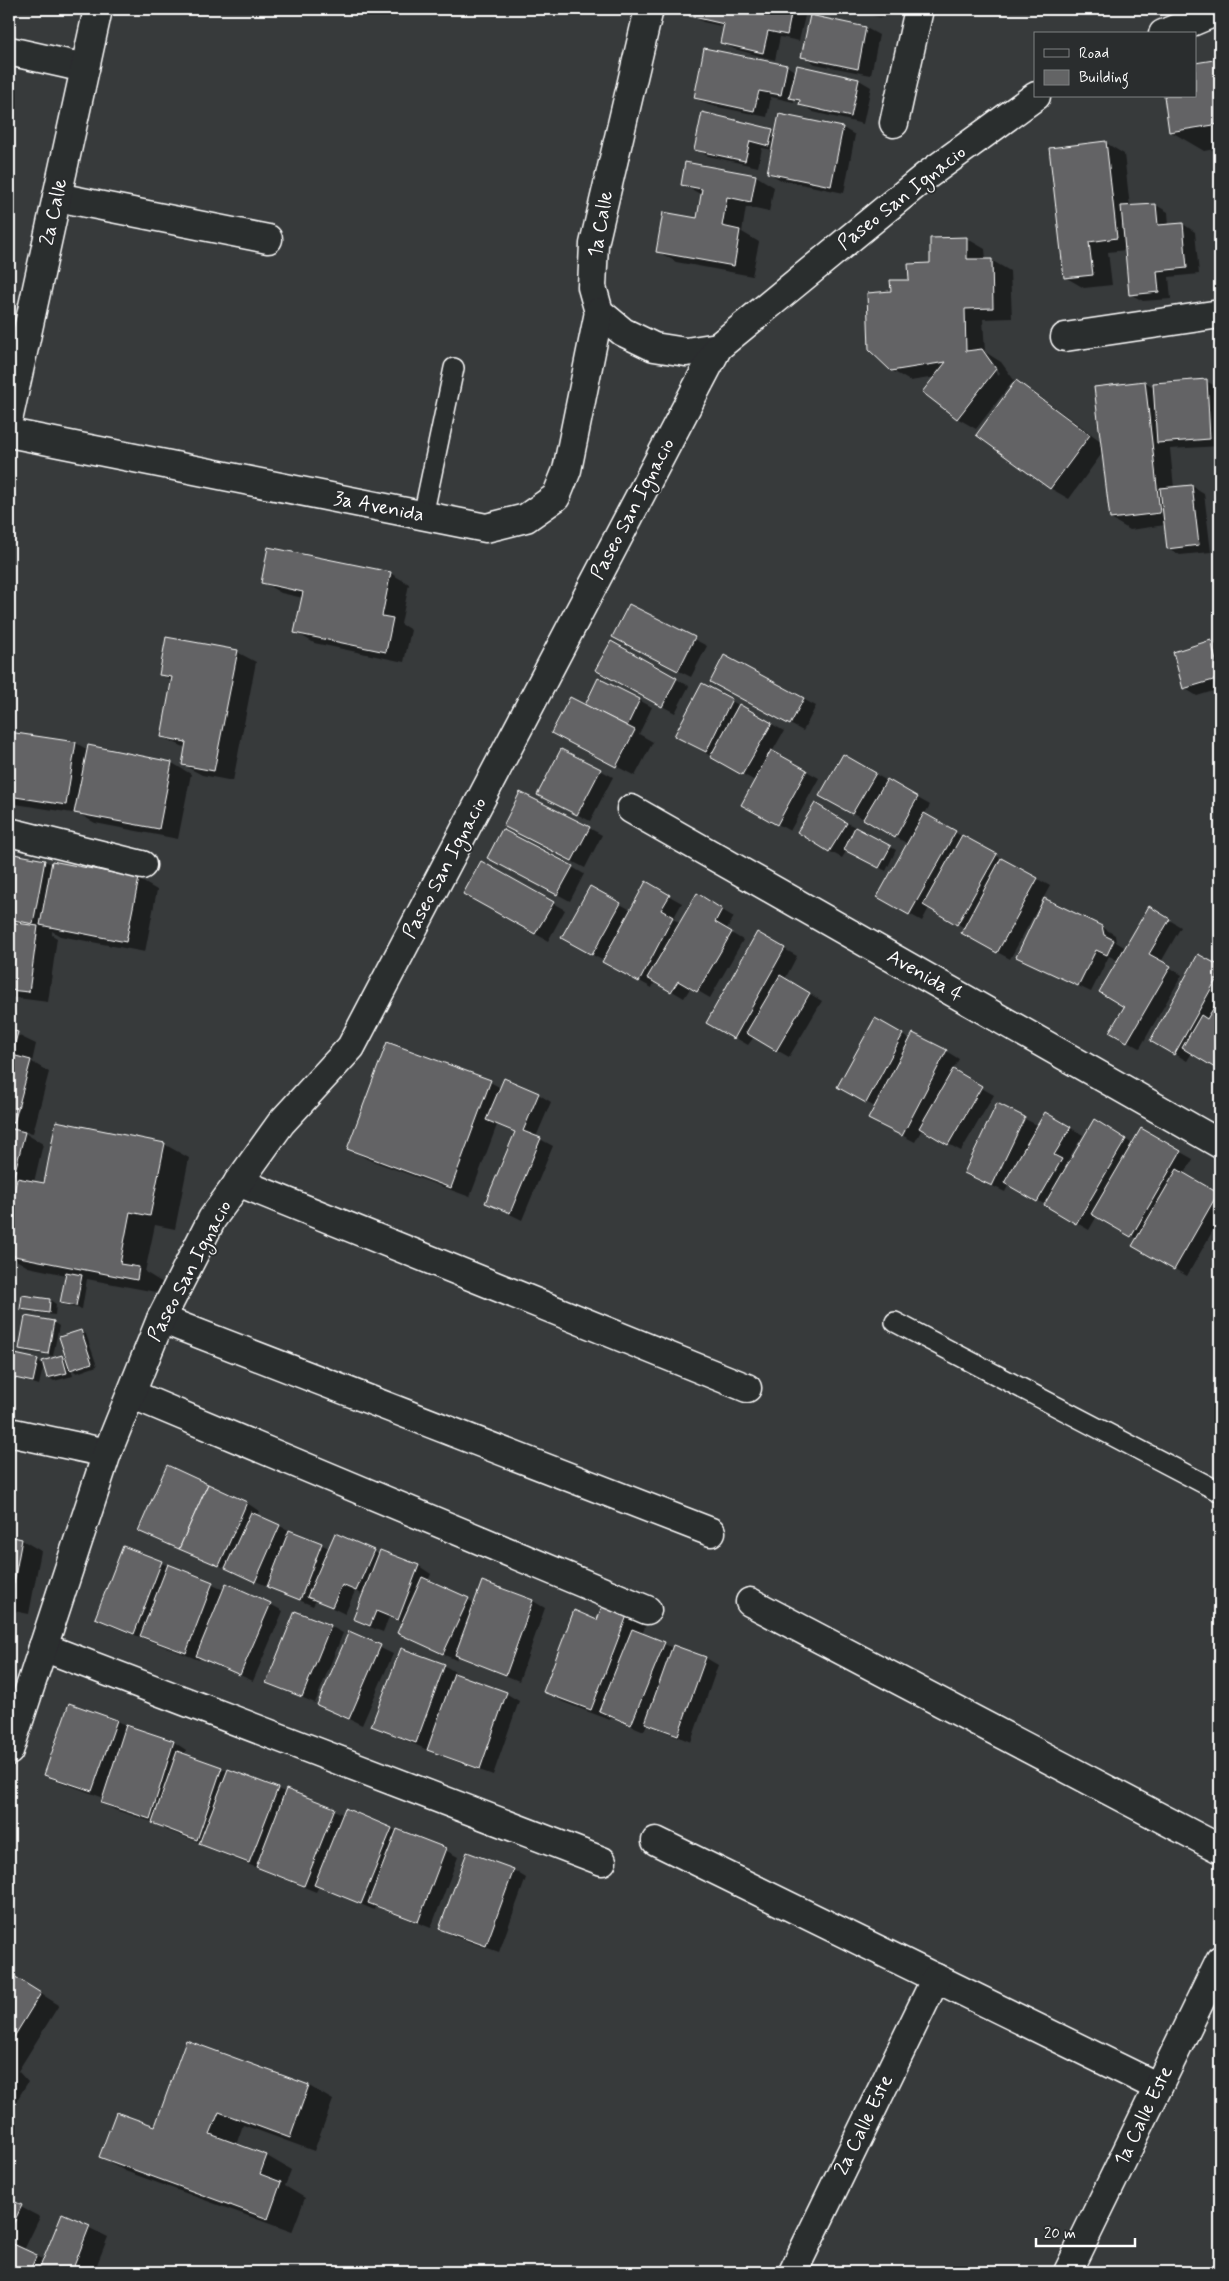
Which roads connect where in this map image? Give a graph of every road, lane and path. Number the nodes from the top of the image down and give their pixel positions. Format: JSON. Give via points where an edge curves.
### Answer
{"nodes":[{"id":1,"x":98,"y":9,"type":"edge"},
{"id":2,"x":648,"y":9,"type":"edge"},
{"id":3,"x":919,"y":9,"type":"edge"},
{"id":4,"x":1220,"y":10,"type":"edge"},
{"id":5,"x":1168,"y":32,"type":"edge"},
{"id":6,"x":9,"y":51,"type":"edge"},
{"id":7,"x":85,"y":68,"type":"junction"},
{"id":8,"x":1034,"y":97,"type":"edge"},
{"id":9,"x":894,"y":122,"type":"dead end"},
{"id":10,"x":57,"y":197,"type":"junction"},
{"id":11,"x":268,"y":239,"type":"dead end"},
{"id":12,"x":599,"y":312,"type":"junction"},
{"id":13,"x":1220,"y":314,"type":"edge"},
{"id":14,"x":1065,"y":337,"type":"dead end"},
{"id":15,"x":718,"y":347,"type":"junction"},
{"id":16,"x":454,"y":368,"type":"dead end"},
{"id":17,"x":9,"y":416,"type":"edge"},
{"id":18,"x":9,"y":433,"type":"edge"},
{"id":19,"x":423,"y":516,"type":"junction"},
{"id":20,"x":631,"y":809,"type":"dead end"},
{"id":21,"x":9,"y":832,"type":"edge"},
{"id":22,"x":142,"y":865,"type":"dead end"},
{"id":23,"x":1220,"y":1144,"type":"edge"},
{"id":24,"x":238,"y":1182,"type":"junction"},
{"id":25,"x":161,"y":1319,"type":"junction"},
{"id":26,"x":895,"y":1322,"type":"dead end"},
{"id":27,"x":747,"y":1388,"type":"dead end"},
{"id":28,"x":131,"y":1394,"type":"junction"},
{"id":29,"x":9,"y":1432,"type":"edge"},
{"id":30,"x":107,"y":1453,"type":"junction"},
{"id":31,"x":1220,"y":1492,"type":"edge"},
{"id":32,"x":711,"y":1532,"type":"dead end"},
{"id":33,"x":750,"y":1602,"type":"dead end"},
{"id":34,"x":647,"y":1610,"type":"dead end"},
{"id":35,"x":43,"y":1647,"type":"junction"},
{"id":36,"x":9,"y":1751,"type":"edge"},
{"id":37,"x":656,"y":1841,"type":"dead end"},
{"id":38,"x":1220,"y":1849,"type":"edge"},
{"id":39,"x":602,"y":1861,"type":"dead end"},
{"id":40,"x":1220,"y":1960,"type":"edge"},
{"id":41,"x":936,"y":1978,"type":"junction"},
{"id":42,"x":1158,"y":2087,"type":"junction"},
{"id":43,"x":793,"y":2272,"type":"edge"},
{"id":44,"x":1068,"y":2272,"type":"edge"}],
"edges":[{"from":1,"to":7,"type":"street","name":"2a Calle"},
{"from":2,"to":12,"type":"street","name":"1a Calle","via":[[594,244],[592,287]]},
{"from":3,"to":9,"type":"street"},
{"from":4,"to":5,"type":"street"},
{"from":6,"to":7,"type":"street"},
{"from":7,"to":10,"type":"street","name":"2a Calle"},
{"from":8,"to":15,"type":"street","name":"Paseo San Ignacio","via":[[926,176]]},
{"from":10,"to":11,"type":"street"},
{"from":10,"to":17,"type":"street","name":"2a Calle"},
{"from":12,"to":15,"type":"street","via":[[623,332],[654,347],[686,352]]},
{"from":12,"to":19,"type":"street","name":"3a Avenida","via":[[567,470],[556,497],[526,518],[486,528]]},
{"from":13,"to":14,"type":"street"},
{"from":15,"to":24,"type":"street","name":"Paseo San Ignacio","via":[[351,1047],[281,1123]]},
{"from":16,"to":19,"type":"lane"},
{"from":18,"to":19,"type":"street","name":"3a Avenida"},
{"from":20,"to":23,"type":"street","name":"Avenida 4"},
{"from":21,"to":22,"type":"street"},
{"from":24,"to":25,"type":"street","name":"Paseo San Ignacio","via":[[212,1219]]},
{"from":24,"to":27,"type":"street"},
{"from":25,"to":28,"type":"street","name":"Paseo San Ignacio"},
{"from":25,"to":32,"type":"street"},
{"from":26,"to":31,"type":"lane"},
{"from":28,"to":30,"type":"street","name":"Paseo San Ignacio"},
{"from":28,"to":34,"type":"street"},
{"from":29,"to":30,"type":"street"},
{"from":30,"to":35,"type":"street","name":"Paseo San Ignacio"},
{"from":33,"to":38,"type":"street"},
{"from":35,"to":36,"type":"street","name":"Paseo San Ignacio"},
{"from":35,"to":39,"type":"street"},
{"from":37,"to":41,"type":"street"},
{"from":40,"to":42,"type":"street","name":"1a Calle Este"},
{"from":41,"to":42,"type":"street"},
{"from":41,"to":43,"type":"street","name":"2a Calle Este"},
{"from":42,"to":44,"type":"street","name":"1a Calle Este"}]}
